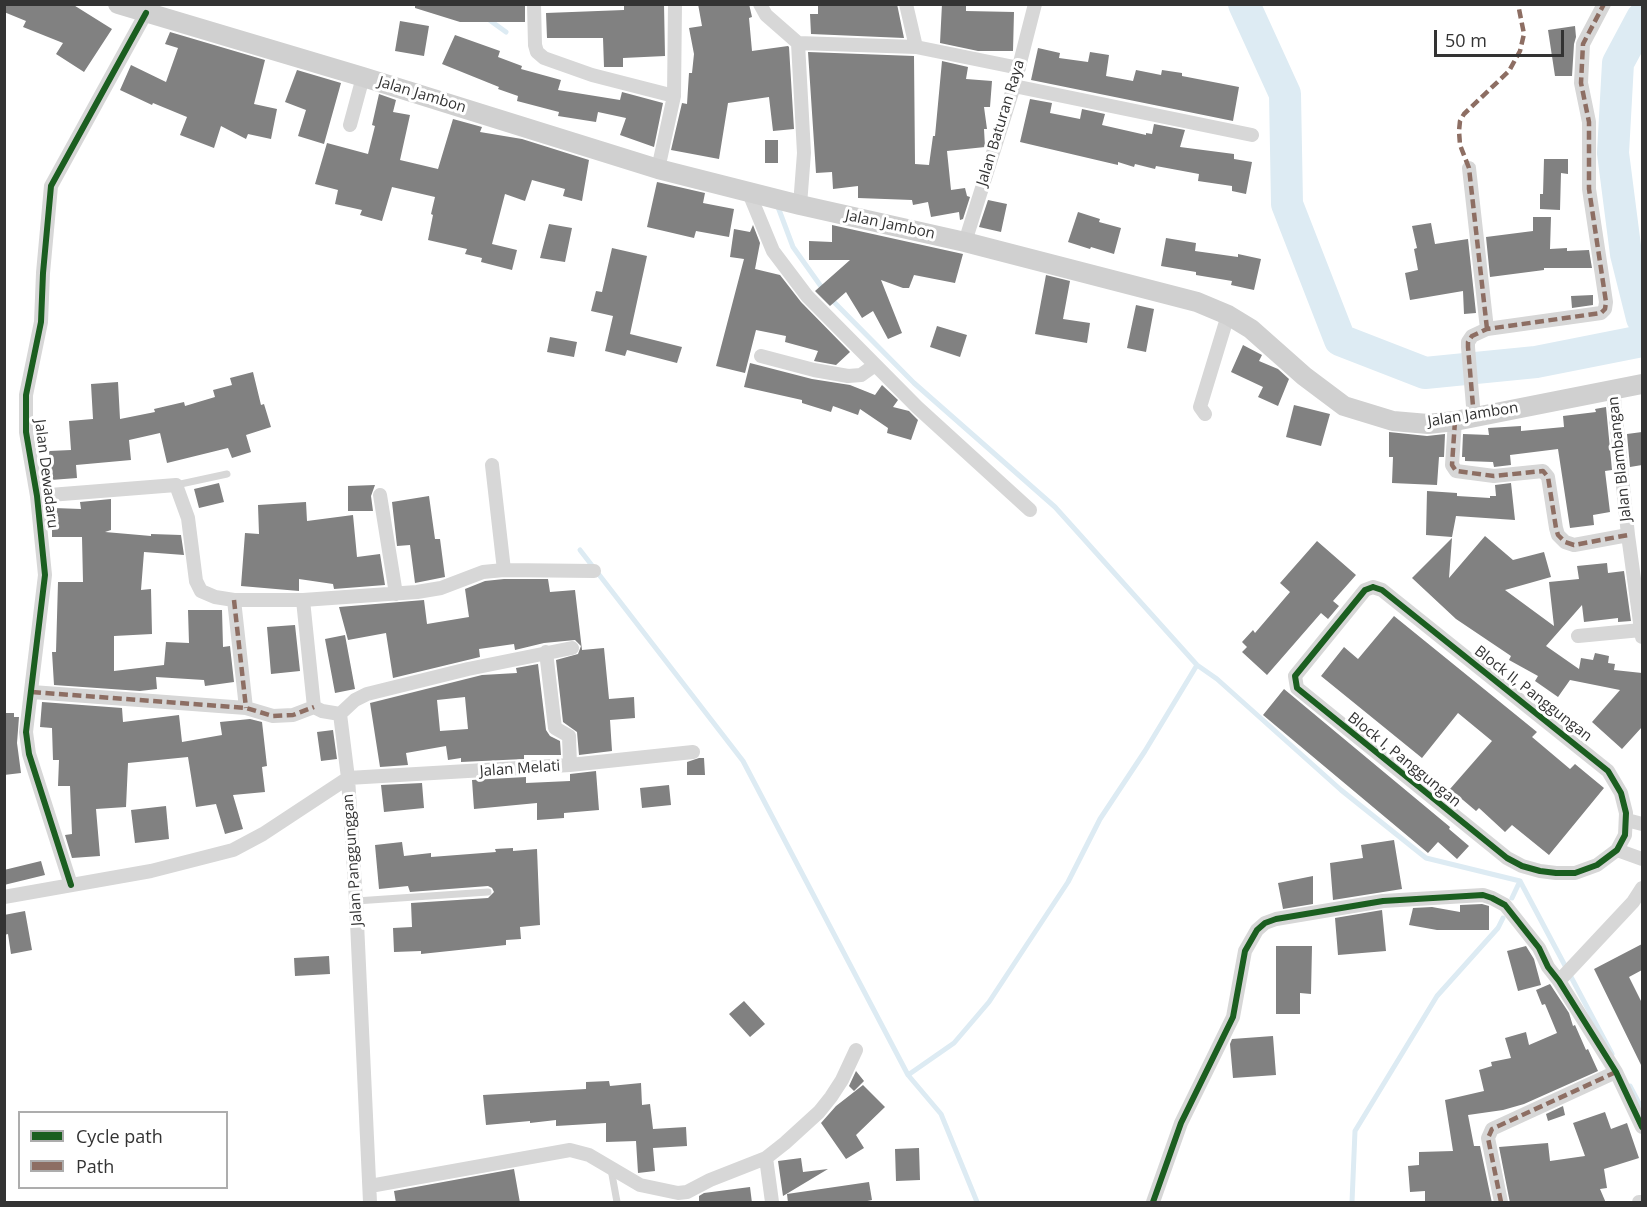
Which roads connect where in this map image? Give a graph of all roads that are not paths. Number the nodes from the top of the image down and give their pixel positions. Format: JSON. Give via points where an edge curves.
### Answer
{"nodes":[{"id":1,"x":118,"y":4,"type":"edge"},
{"id":2,"x":534,"y":4,"type":"edge"},
{"id":3,"x":675,"y":4,"type":"edge"},
{"id":4,"x":760,"y":4,"type":"edge"},
{"id":5,"x":906,"y":4,"type":"edge"},
{"id":6,"x":1035,"y":4,"type":"edge"},
{"id":7,"x":1604,"y":4,"type":"edge"},
{"id":8,"x":146,"y":13,"type":"junction"},
{"id":9,"x":798,"y":43,"type":"junction"},
{"id":10,"x":916,"y":46,"type":"junction"},
{"id":11,"x":1019,"y":68,"type":"junction"},
{"id":12,"x":363,"y":77,"type":"junction"},
{"id":13,"x":1014,"y":86,"type":"junction"},
{"id":14,"x":674,"y":96,"type":"junction"},
{"id":15,"x":351,"y":125,"type":"dead end"},
{"id":16,"x":1252,"y":135,"type":"dead end"},
{"id":17,"x":1469,"y":168,"type":"dead end"},
{"id":18,"x":658,"y":169,"type":"junction"},
{"id":19,"x":749,"y":193,"type":"junction"},
{"id":20,"x":800,"y":205,"type":"junction"},
{"id":21,"x":965,"y":242,"type":"junction"},
{"id":22,"x":1228,"y":315,"type":"junction"},
{"id":23,"x":1487,"y":329,"type":"junction"},
{"id":24,"x":761,"y":356,"type":"dead end"},
{"id":25,"x":875,"y":365,"type":"junction"},
{"id":26,"x":1627,"y":386,"type":"edge"},
{"id":27,"x":1205,"y":414,"type":"dead end"},
{"id":28,"x":1464,"y":420,"type":"junction"},
{"id":29,"x":492,"y":465,"type":"dead end"},
{"id":30,"x":227,"y":474,"type":"dead end"},
{"id":31,"x":176,"y":485,"type":"junction"},
{"id":32,"x":380,"y":495,"type":"dead end"},
{"id":33,"x":37,"y":496,"type":"junction"},
{"id":34,"x":1030,"y":510,"type":"dead end"},
{"id":35,"x":1628,"y":535,"type":"junction"},
{"id":36,"x":504,"y":570,"type":"junction"},
{"id":37,"x":594,"y":571,"type":"dead end"},
{"id":38,"x":1373,"y":587,"type":"joint"},
{"id":39,"x":396,"y":594,"type":"junction"},
{"id":40,"x":234,"y":600,"type":"junction"},
{"id":41,"x":303,"y":600,"type":"junction"},
{"id":42,"x":1642,"y":634,"type":"edge"},
{"id":43,"x":1578,"y":636,"type":"dead end"},
{"id":44,"x":572,"y":648,"type":"dead end"},
{"id":45,"x":546,"y":652,"type":"junction"},
{"id":46,"x":32,"y":692,"type":"junction"},
{"id":47,"x":314,"y":707,"type":"junction"},
{"id":48,"x":246,"y":708,"type":"junction"},
{"id":49,"x":340,"y":714,"type":"junction"},
{"id":50,"x":693,"y":752,"type":"dead end"},
{"id":51,"x":570,"y":765,"type":"junction"},
{"id":52,"x":348,"y":778,"type":"junction"},
{"id":53,"x":1627,"y":820,"type":"junction"},
{"id":54,"x":1642,"y":824,"type":"edge"},
{"id":55,"x":1617,"y":850,"type":"junction"},
{"id":56,"x":1642,"y":859,"type":"edge"},
{"id":57,"x":71,"y":885,"type":"junction"},
{"id":58,"x":1642,"y":888,"type":"edge"},
{"id":59,"x":488,"y":892,"type":"dead end"},
{"id":60,"x":4,"y":897,"type":"edge"},
{"id":61,"x":356,"y":901,"type":"junction"},
{"id":62,"x":1566,"y":974,"type":"junction"},
{"id":63,"x":856,"y":1050,"type":"dead end"},
{"id":64,"x":1616,"y":1072,"type":"junction"},
{"id":65,"x":1642,"y":1127,"type":"edge"},
{"id":66,"x":766,"y":1158,"type":"junction"},
{"id":67,"x":611,"y":1169,"type":"junction"},
{"id":68,"x":370,"y":1186,"type":"junction"},
{"id":69,"x":370,"y":1203,"type":"edge"},
{"id":70,"x":617,"y":1203,"type":"edge"},
{"id":71,"x":772,"y":1203,"type":"edge"},
{"id":72,"x":1153,"y":1203,"type":"edge"},
{"id":73,"x":1501,"y":1203,"type":"edge"}],
"edges":[{"from":1,"to":8,"type":"main road","name":"Jalan Jambon"},
{"from":2,"to":14,"type":"street","via":[[535,45],[544,58]]},
{"from":3,"to":14,"type":"street"},
{"from":4,"to":9,"type":"street","via":[[766,15]]},
{"from":5,"to":10,"type":"street"},
{"from":6,"to":11,"type":"street","name":"Jalan Baturan Raya"},
{"from":7,"to":23,"type":"street","via":[[1583,44],[1581,83],[1589,122],[1589,189],[1605,309],[1601,313]]},
{"from":8,"to":12,"type":"main road","name":"Jalan Jambon"},
{"from":8,"to":33,"type":"street","name":"Jalan Dewadaru","via":[[51,186],[41,322],[26,395],[26,432]]},
{"from":9,"to":10,"type":"street"},
{"from":9,"to":20,"type":"street","via":[[804,153]]},
{"from":10,"to":11,"type":"street"},
{"from":11,"to":13,"type":"street","name":"Jalan Baturan Raya"},
{"from":12,"to":15,"type":"street"},
{"from":12,"to":18,"type":"main road","name":"Jalan Jambon"},
{"from":13,"to":16,"type":"street"},
{"from":13,"to":21,"type":"street","name":"Jalan Baturan Raya"},
{"from":14,"to":18,"type":"street"},
{"from":17,"to":23,"type":"street"},
{"from":18,"to":19,"type":"main road","name":"Jalan Jambon"},
{"from":19,"to":20,"type":"main road","name":"Jalan Jambon"},
{"from":19,"to":25,"type":"street","via":[[773,251],[807,296]]},
{"from":20,"to":21,"type":"main road","name":"Jalan Jambon"},
{"from":21,"to":22,"type":"main road","name":"Jalan Jambon","via":[[1197,302]]},
{"from":22,"to":27,"type":"street","via":[[1200,407]]},
{"from":22,"to":28,"type":"main road","name":"Jalan Jambon","via":[[1251,329],[1344,406],[1393,421],[1428,424]]},
{"from":23,"to":28,"type":"street","via":[[1468,342],[1471,387]]},
{"from":24,"to":25,"type":"street","via":[[848,376],[861,375]]},
{"from":25,"to":34,"type":"street"},
{"from":26,"to":28,"type":"main road","name":"Jalan Jambon"},
{"from":26,"to":35,"type":"street","name":"Jalan Blambangan"},
{"from":28,"to":35,"type":"street","via":[[1452,465],[1456,471],[1494,476],[1543,471],[1548,477],[1558,535],[1565,542]]},
{"from":29,"to":36,"type":"street"},
{"from":30,"to":31,"type":"lane"},
{"from":31,"to":33,"type":"street"},
{"from":31,"to":40,"type":"street","via":[[188,518],[196,581],[201,591]]},
{"from":32,"to":39,"type":"street"},
{"from":33,"to":46,"type":"street","name":"Jalan Dewadaru","via":[[45,575]]},
{"from":35,"to":42,"type":"street","name":"Jalan Blambangan"},
{"from":36,"to":37,"type":"street"},
{"from":36,"to":39,"type":"street","via":[[475,574],[430,591]]},
{"from":38,"to":53,"type":"street","name":"Block II, Panggungan","via":[[1382,590],[1598,762],[1615,781]]},
{"from":38,"to":55,"type":"street","name":"Block I, Panggungan","via":[[1365,590],[1295,676],[1297,688],[1507,858],[1522,866],[1575,873],[1597,865]]},
{"from":39,"to":41,"type":"street"},
{"from":40,"to":41,"type":"street"},
{"from":40,"to":48,"type":"street"},
{"from":41,"to":47,"type":"street"},
{"from":42,"to":43,"type":"street"},
{"from":44,"to":45,"type":"street"},
{"from":45,"to":49,"type":"street","via":[[367,694]]},
{"from":45,"to":51,"type":"street","name":"Jalan Melati","via":[[555,728],[569,736]]},
{"from":46,"to":48,"type":"street"},
{"from":46,"to":57,"type":"street","name":"Jalan Dewadaru","via":[[26,732],[29,754]]},
{"from":47,"to":48,"type":"street","via":[[293,715],[273,716]]},
{"from":47,"to":49,"type":"street"},
{"from":49,"to":52,"type":"street"},
{"from":50,"to":51,"type":"street"},
{"from":51,"to":52,"type":"street","name":"Jalan Melati"},
{"from":52,"to":57,"type":"street","name":"Jalan Panggunggan","via":[[233,850],[151,871]]},
{"from":52,"to":61,"type":"street","name":"Jalan Panggunggan"},
{"from":53,"to":54,"type":"street"},
{"from":53,"to":55,"type":"street"},
{"from":55,"to":56,"type":"street"},
{"from":57,"to":60,"type":"street","name":"Jalan Panggunggan"},
{"from":58,"to":62,"type":"street"},
{"from":59,"to":61,"type":"lane"},
{"from":61,"to":68,"type":"street","name":"Jalan Panggunggan"},
{"from":62,"to":64,"type":"street"},
{"from":62,"to":72,"type":"street","via":[[1548,967],[1530,935],[1510,911],[1499,901],[1484,896],[1383,902],[1265,923],[1245,951],[1233,1017],[1181,1123]]},
{"from":63,"to":66,"type":"street","via":[[842,1080],[819,1112]]},
{"from":64,"to":65,"type":"street"},
{"from":64,"to":73,"type":"street","via":[[1492,1129],[1488,1138]]},
{"from":66,"to":67,"type":"street","via":[[678,1193],[640,1185]]},
{"from":66,"to":71,"type":"street"},
{"from":67,"to":68,"type":"street","via":[[584,1153],[562,1150]]},
{"from":67,"to":70,"type":"lane"},
{"from":68,"to":69,"type":"street","name":"Jalan Panggunggan"}]}
